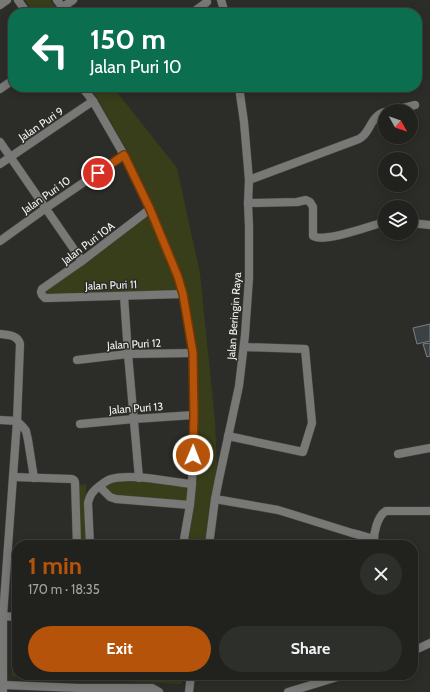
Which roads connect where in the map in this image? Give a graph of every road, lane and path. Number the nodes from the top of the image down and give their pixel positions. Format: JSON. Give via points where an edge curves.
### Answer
{"nodes":[{"id":1,"x":7,"y":0,"type":"edge"},
{"id":2,"x":57,"y":0,"type":"edge"},
{"id":3,"x":73,"y":0,"type":"edge"},
{"id":4,"x":207,"y":2,"type":"dead end"},
{"id":5,"x":0,"y":5,"type":"edge"},
{"id":6,"x":63,"y":8,"type":"edge"},
{"id":7,"x":67,"y":8,"type":"edge"},
{"id":8,"x":199,"y":8,"type":"edge"},
{"id":9,"x":86,"y":92,"type":"edge"},
{"id":10,"x":240,"y":92,"type":"edge"},
{"id":11,"x":94,"y":101,"type":"junction"},
{"id":12,"x":378,"y":115,"type":"edge"},
{"id":13,"x":0,"y":142,"type":"edge"},
{"id":14,"x":124,"y":155,"type":"junction"},
{"id":15,"x":11,"y":157,"type":"junction"},
{"id":16,"x":0,"y":164,"type":"edge"},
{"id":17,"x":249,"y":180,"type":"junction"},
{"id":18,"x":248,"y":204,"type":"junction"},
{"id":19,"x":46,"y":208,"type":"junction"},
{"id":20,"x":150,"y":209,"type":"junction"},
{"id":21,"x":418,"y":224,"type":"edge"},
{"id":22,"x":378,"y":225,"type":"edge"},
{"id":23,"x":430,"y":225,"type":"edge"},
{"id":24,"x":0,"y":241,"type":"edge"},
{"id":25,"x":82,"y":262,"type":"junction"},
{"id":26,"x":183,"y":294,"type":"junction"},
{"id":27,"x":42,"y":295,"type":"joint"},
{"id":28,"x":124,"y":296,"type":"junction"},
{"id":29,"x":0,"y":334,"type":"edge"},
{"id":30,"x":244,"y":348,"type":"junction"},
{"id":31,"x":193,"y":353,"type":"junction"},
{"id":32,"x":128,"y":354,"type":"junction"},
{"id":33,"x":77,"y":360,"type":"dead end"},
{"id":34,"x":194,"y":415,"type":"junction"},
{"id":35,"x":134,"y":419,"type":"junction"},
{"id":36,"x":0,"y":420,"type":"edge"},
{"id":37,"x":17,"y":421,"type":"junction"},
{"id":38,"x":80,"y":424,"type":"dead end"},
{"id":39,"x":228,"y":436,"type":"junction"},
{"id":40,"x":430,"y":448,"type":"edge"},
{"id":41,"x":398,"y":454,"type":"dead end"},
{"id":42,"x":13,"y":477,"type":"junction"},
{"id":43,"x":34,"y":478,"type":"junction"},
{"id":44,"x":139,"y":478,"type":"junction"},
{"id":45,"x":192,"y":484,"type":"junction"},
{"id":46,"x":100,"y":486,"type":"junction"},
{"id":47,"x":215,"y":500,"type":"junction"},
{"id":48,"x":190,"y":505,"type":"junction"},
{"id":49,"x":430,"y":511,"type":"edge"},
{"id":50,"x":77,"y":540,"type":"edge"},
{"id":51,"x":90,"y":540,"type":"edge"},
{"id":52,"x":184,"y":540,"type":"edge"},
{"id":53,"x":211,"y":540,"type":"edge"},
{"id":54,"x":370,"y":540,"type":"edge"},
{"id":55,"x":374,"y":540,"type":"edge"},
{"id":56,"x":2,"y":616,"type":"edge"},
{"id":57,"x":12,"y":617,"type":"edge"},
{"id":58,"x":430,"y":643,"type":"edge"},
{"id":59,"x":418,"y":649,"type":"edge"},
{"id":60,"x":190,"y":680,"type":"edge"},
{"id":61,"x":328,"y":680,"type":"edge"},
{"id":62,"x":3,"y":684,"type":"edge"},
{"id":63,"x":79,"y":690,"type":"edge"},
{"id":64,"x":159,"y":692,"type":"edge"},
{"id":65,"x":189,"y":692,"type":"edge"},
{"id":66,"x":288,"y":692,"type":"edge"}],
"edges":[{"from":1,"to":5,"type":"street"},
{"from":2,"to":6,"type":"street"},
{"from":3,"to":7,"type":"street"},
{"from":4,"to":8,"type":"street"},
{"from":9,"to":11,"type":"street"},
{"from":10,"to":17,"type":"street","name":"Jalan Beringin Raya"},
{"from":11,"to":14,"type":"street"},
{"from":11,"to":15,"type":"street","name":"Jalan Puri 9"},
{"from":12,"to":17,"type":"street","via":[[359,139]]},
{"from":13,"to":15,"type":"street"},
{"from":14,"to":19,"type":"street","name":"Jalan Puri 10"},
{"from":14,"to":20,"type":"street"},
{"from":15,"to":16,"type":"street","name":"Jalan Puri 9"},
{"from":15,"to":19,"type":"street"},
{"from":17,"to":18,"type":"street","name":"Jalan Beringin Raya"},
{"from":18,"to":22,"type":"street","via":[[306,200],[313,207],[313,236],[317,238],[336,237]]},
{"from":18,"to":30,"type":"street","name":"Jalan Beringin Raya","via":[[249,278]]},
{"from":19,"to":24,"type":"street","name":"Jalan Puri 10"},
{"from":19,"to":25,"type":"street"},
{"from":20,"to":25,"type":"street","name":"Jalan Puri 10A"},
{"from":20,"to":26,"type":"street"},
{"from":21,"to":23,"type":"street"},
{"from":25,"to":27,"type":"street","name":"Jalan Puri 10A","via":[[42,289]]},
{"from":26,"to":28,"type":"street","name":"Jalan Puri 11"},
{"from":26,"to":31,"type":"street"},
{"from":27,"to":28,"type":"street","name":"Jalan Puri 11","via":[[45,298]]},
{"from":28,"to":32,"type":"street"},
{"from":29,"to":37,"type":"street","via":[[14,336],[20,344]]},
{"from":30,"to":39,"type":"street","name":"Jalan Beringin Raya"},
{"from":30,"to":39,"type":"street","via":[[305,349],[312,423],[302,452]]},
{"from":31,"to":32,"type":"street","name":"Jalan Puri 12"},
{"from":31,"to":34,"type":"street"},
{"from":32,"to":33,"type":"street","name":"Jalan Puri 12"},
{"from":32,"to":35,"type":"street"},
{"from":34,"to":35,"type":"street","name":"Jalan Puri 13"},
{"from":34,"to":45,"type":"street"},
{"from":35,"to":38,"type":"street","name":"Jalan Puri 13"},
{"from":35,"to":44,"type":"street"},
{"from":36,"to":37,"type":"street"},
{"from":37,"to":42,"type":"street"},
{"from":37,"to":43,"type":"street","via":[[26,431]]},
{"from":39,"to":47,"type":"street","name":"Jalan Beringin Raya"},
{"from":40,"to":41,"type":"street"},
{"from":42,"to":43,"type":"street"},
{"from":42,"to":56,"type":"street"},
{"from":43,"to":50,"type":"street","via":[[74,480]]},
{"from":44,"to":45,"type":"street"},
{"from":44,"to":46,"type":"street","via":[[109,479]]},
{"from":45,"to":48,"type":"street"},
{"from":46,"to":48,"type":"street","via":[[110,497]]},
{"from":46,"to":51,"type":"street","via":[[93,491],[88,503]]},
{"from":47,"to":53,"type":"street","name":"Jalan Beringin Raya"},
{"from":47,"to":54,"type":"street","via":[[278,510]]},
{"from":48,"to":52,"type":"street"},
{"from":49,"to":55,"type":"street","via":[[382,513]]},
{"from":56,"to":57,"type":"street"},
{"from":56,"to":62,"type":"street"},
{"from":58,"to":59,"type":"street"},
{"from":60,"to":65,"type":"street"},
{"from":61,"to":66,"type":"street"},
{"from":62,"to":63,"type":"street"},
{"from":63,"to":64,"type":"street","via":[[152,688]]}]}
